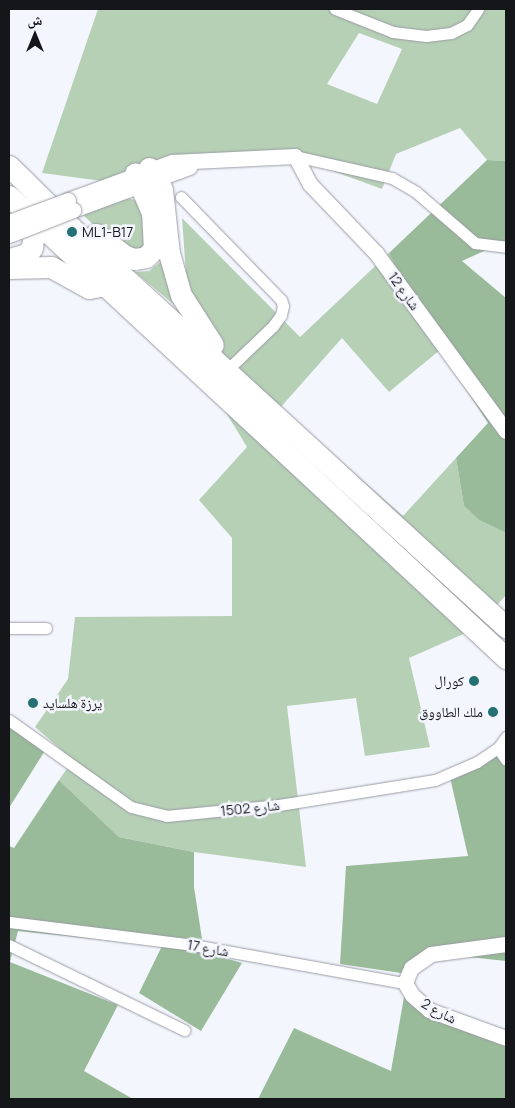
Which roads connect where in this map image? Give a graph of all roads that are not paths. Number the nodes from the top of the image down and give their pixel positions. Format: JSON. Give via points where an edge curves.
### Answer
{"nodes":[{"id":1,"x":335,"y":9,"type":"edge"},
{"id":2,"x":478,"y":9,"type":"edge"},
{"id":3,"x":294,"y":156,"type":"junction"},
{"id":4,"x":14,"y":171,"type":"edge"},
{"id":5,"x":145,"y":176,"type":"junction"},
{"id":6,"x":9,"y":196,"type":"edge"},
{"id":7,"x":182,"y":197,"type":"dead end"},
{"id":8,"x":71,"y":205,"type":"junction"},
{"id":9,"x":31,"y":217,"type":"junction"},
{"id":10,"x":9,"y":222,"type":"edge"},
{"id":11,"x":9,"y":234,"type":"edge"},
{"id":12,"x":506,"y":247,"type":"edge"},
{"id":13,"x":9,"y":259,"type":"edge"},
{"id":14,"x":9,"y":268,"type":"edge"},
{"id":15,"x":102,"y":285,"type":"junction"},
{"id":16,"x":225,"y":368,"type":"junction"},
{"id":17,"x":506,"y":431,"type":"edge"},
{"id":18,"x":9,"y":627,"type":"edge"},
{"id":19,"x":506,"y":627,"type":"edge"},
{"id":20,"x":46,"y":628,"type":"dead end"},
{"id":21,"x":506,"y":658,"type":"edge"},
{"id":22,"x":9,"y":720,"type":"edge"},
{"id":23,"x":506,"y":737,"type":"edge"},
{"id":24,"x":498,"y":748,"type":"junction"},
{"id":25,"x":506,"y":760,"type":"edge"},
{"id":26,"x":9,"y":922,"type":"edge"},
{"id":27,"x":506,"y":944,"type":"edge"},
{"id":28,"x":9,"y":945,"type":"edge"},
{"id":29,"x":405,"y":983,"type":"junction"},
{"id":30,"x":184,"y":1030,"type":"dead end"},
{"id":31,"x":506,"y":1038,"type":"edge"}],
"edges":[{"from":1,"to":2,"type":"street","via":[[392,32],[426,36],[451,33],[467,25]]},
{"from":3,"to":5,"type":"street","via":[[217,158]]},
{"from":3,"to":12,"type":"street","via":[[392,178],[416,192],[475,243]]},
{"from":3,"to":17,"type":"street","name":"شارع 12","via":[[310,184],[376,253]]},
{"from":4,"to":5,"type":"highway","via":[[117,251],[140,260],[154,250],[155,240]]},
{"from":4,"to":16,"type":"highway","via":[[91,248]]},
{"from":5,"to":8,"type":"street"},
{"from":5,"to":16,"type":"highway","via":[[164,198],[169,253],[181,295]]},
{"from":6,"to":9,"type":"highway"},
{"from":7,"to":16,"type":"street","via":[[275,293],[282,306],[278,320]]},
{"from":8,"to":10,"type":"street","bridge":true},
{"from":8,"to":11,"type":"street","bridge":true},
{"from":9,"to":13,"type":"highway","via":[[34,228],[32,248],[26,254]]},
{"from":9,"to":15,"type":"highway"},
{"from":14,"to":15,"type":"highway","via":[[51,267],[89,288]]},
{"from":15,"to":21,"type":"highway"},
{"from":16,"to":19,"type":"highway"},
{"from":18,"to":20,"type":"street"},
{"from":22,"to":24,"type":"street","name":"شارع 1502","via":[[131,807],[166,816],[278,805],[421,783],[462,770]]},
{"from":23,"to":24,"type":"street","name":"شارع 1502"},
{"from":24,"to":25,"type":"street"},
{"from":26,"to":29,"type":"street","name":"شارع 17","via":[[193,945]]},
{"from":27,"to":29,"type":"street","via":[[431,954],[410,968]]},
{"from":28,"to":30,"type":"street"},
{"from":29,"to":31,"type":"street","name":"شارع 2","via":[[416,998],[437,1014]]}]}
